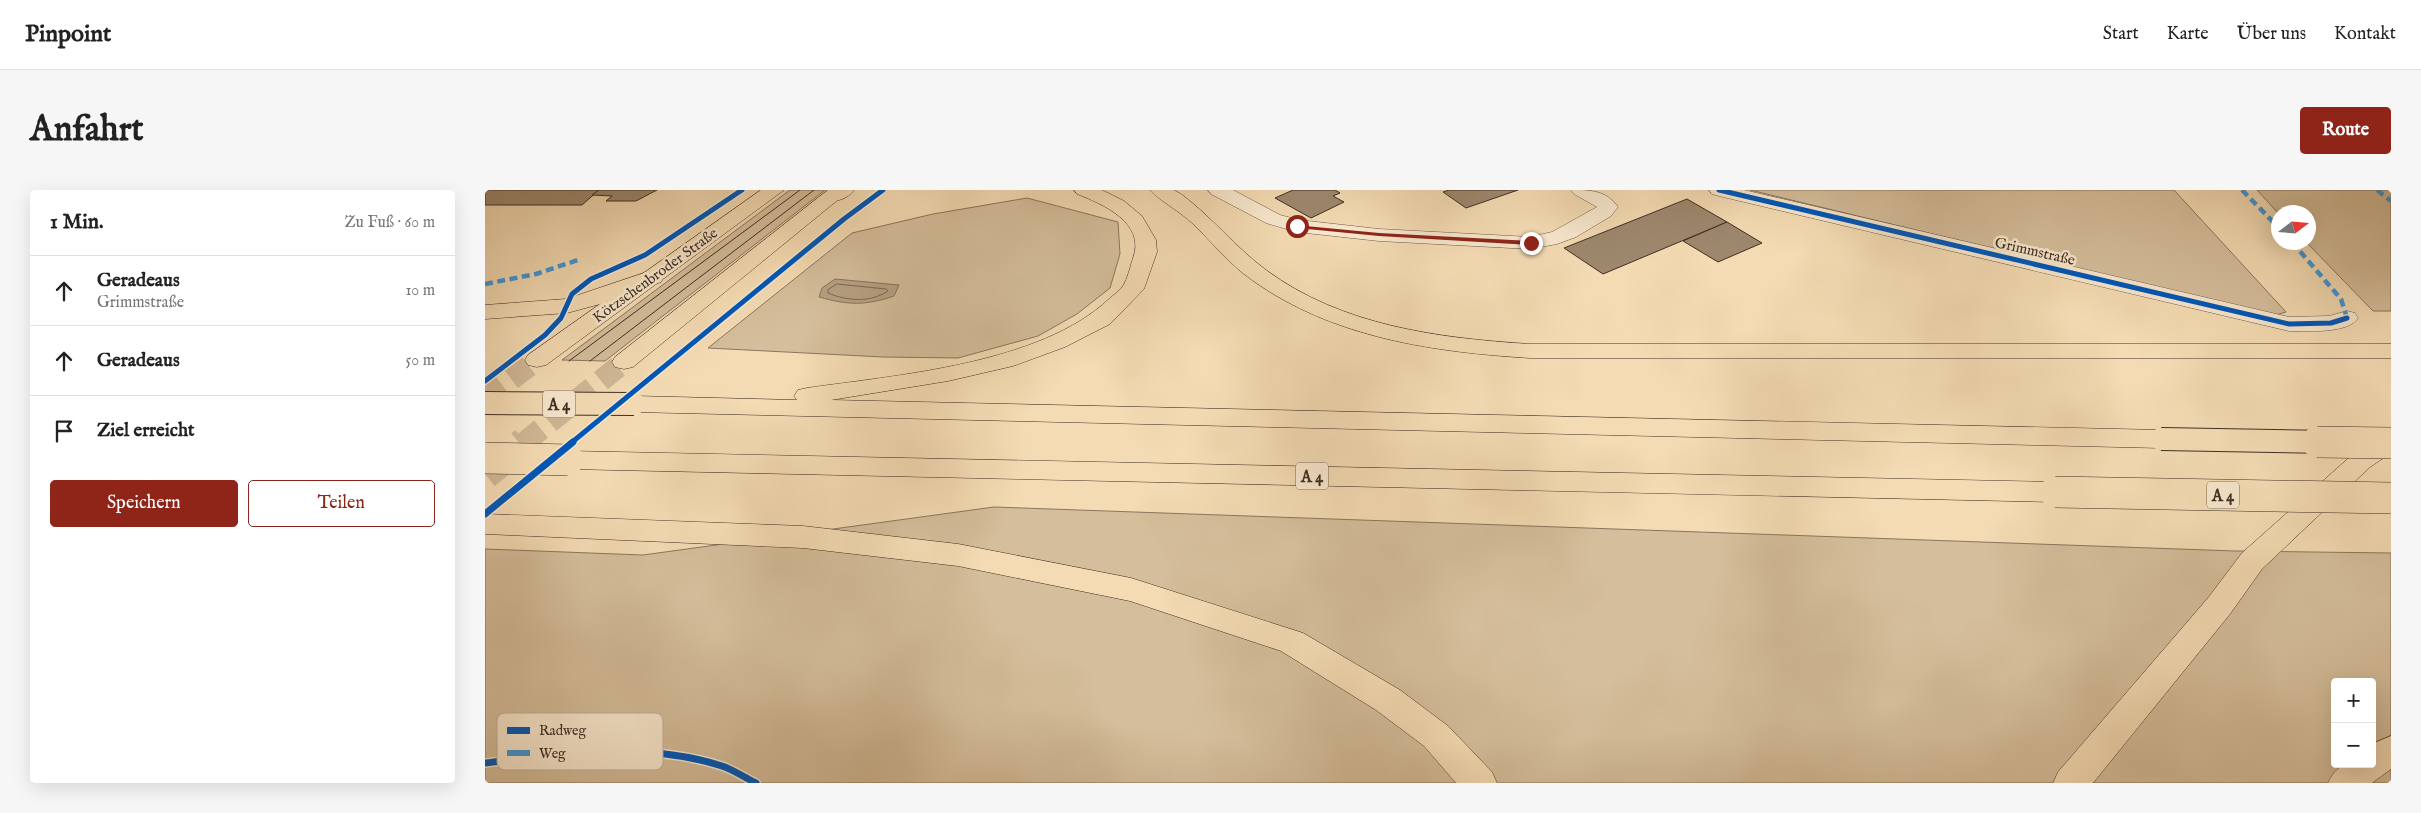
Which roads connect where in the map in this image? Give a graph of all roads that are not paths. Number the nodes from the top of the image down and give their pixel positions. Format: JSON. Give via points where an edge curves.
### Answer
{"nodes":[{"id":1,"x":774,"y":190,"type":"edge"},
{"id":2,"x":1085,"y":190,"type":"edge"},
{"id":3,"x":1160,"y":190,"type":"edge"},
{"id":4,"x":1218,"y":190,"type":"edge"},
{"id":5,"x":1581,"y":190,"type":"edge"},
{"id":6,"x":1719,"y":190,"type":"edge"},
{"id":7,"x":839,"y":192,"type":"edge"},
{"id":8,"x":653,"y":277,"type":"junction"},
{"id":9,"x":485,"y":312,"type":"edge"},
{"id":10,"x":2347,"y":318,"type":"dead end"},
{"id":11,"x":2391,"y":351,"type":"edge"},
{"id":12,"x":537,"y":360,"type":"tunnel mouth"},
{"id":13,"x":624,"y":362,"type":"tunnel mouth"},
{"id":14,"x":485,"y":403,"type":"edge"},
{"id":15,"x":739,"y":407,"type":"junction"},
{"id":16,"x":2391,"y":441,"type":"edge"},
{"id":17,"x":485,"y":458,"type":"edge"},
{"id":18,"x":2391,"y":498,"type":"edge"},
{"id":19,"x":488,"y":524,"type":"edge"},
{"id":20,"x":2391,"y":751,"type":"edge"},
{"id":21,"x":2376,"y":760,"type":"edge"},
{"id":22,"x":2365,"y":768,"type":"edge"},
{"id":23,"x":1479,"y":783,"type":"edge"},
{"id":24,"x":2071,"y":783,"type":"edge"},
{"id":25,"x":2346,"y":783,"type":"edge"}],
"edges":[{"from":1,"to":8,"type":"main road","name":"Kötzschenbroder Straße"},
{"from":2,"to":15,"type":"main road","via":[[1128,212],[1137,223],[1147,249],[1146,262],[1132,289],[1104,316],[1084,329],[1044,349],[997,364]]},
{"from":3,"to":11,"type":"main road","via":[[1171,195],[1259,276],[1285,292],[1359,324],[1461,346],[1529,351]]},
{"from":4,"to":5,"type":"street","via":[[1273,218],[1297,226],[1462,240],[1544,242],[1560,237],[1608,207]]},
{"from":6,"to":10,"type":"street","name":"Grimmstraße","via":[[2289,324],[2331,323]]},
{"from":7,"to":13,"type":"main road"},
{"from":8,"to":9,"type":"main road","via":[[567,306]]},
{"from":8,"to":12,"type":"main road","name":"Kötzschenbroder Straße"},
{"from":14,"to":15,"type":"main road","number":"A 4","bridge":true},
{"from":15,"to":16,"type":"main road","number":"A 4","bridge":true,"via":[[2161,439]]},
{"from":16,"to":24,"type":"main road","via":[[2361,461],[2252,561],[2219,606]]},
{"from":17,"to":18,"type":"main road","number":"A 4","bridge":true},
{"from":19,"to":23,"type":"main road","via":[[803,537],[958,556],[1131,590],[1293,642],[1387,700],[1436,736]]},
{"from":20,"to":21,"type":"main road"},
{"from":22,"to":25,"type":"main road"}]}
